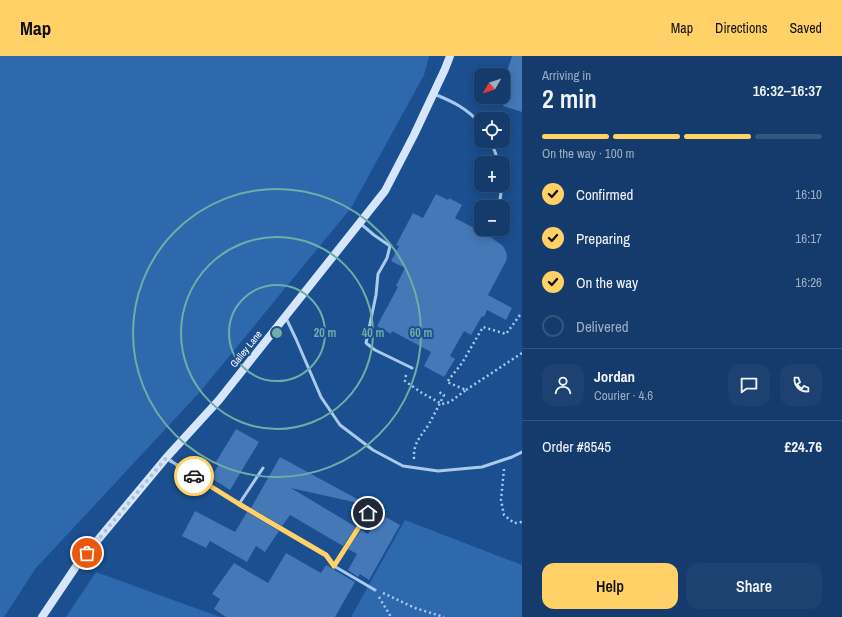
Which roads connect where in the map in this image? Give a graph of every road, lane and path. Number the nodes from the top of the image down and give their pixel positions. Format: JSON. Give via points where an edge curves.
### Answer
{"nodes":[{"id":1,"x":450,"y":56,"type":"edge"},
{"id":2,"x":433,"y":93,"type":"junction"},
{"id":3,"x":474,"y":116,"type":"edge"},
{"id":4,"x":360,"y":223,"type":"junction"},
{"id":5,"x":522,"y":314,"type":"edge"},
{"id":6,"x":285,"y":316,"type":"junction"},
{"id":7,"x":522,"y":353,"type":"edge"},
{"id":8,"x":412,"y":368,"type":"joint"},
{"id":9,"x":466,"y":390,"type":"junction"},
{"id":10,"x":439,"y":392,"type":"dead end"},
{"id":11,"x":440,"y":403,"type":"junction"},
{"id":12,"x":522,"y":452,"type":"edge"},
{"id":13,"x":166,"y":458,"type":"junction"},
{"id":14,"x":503,"y":460,"type":"junction"},
{"id":15,"x":263,"y":468,"type":"dead end"},
{"id":16,"x":414,"y":468,"type":"junction"},
{"id":17,"x":239,"y":504,"type":"junction"},
{"id":18,"x":368,"y":513,"type":"dead end"},
{"id":19,"x":522,"y":522,"type":"edge"},
{"id":20,"x":334,"y":566,"type":"junction"},
{"id":21,"x":375,"y":590,"type":"junction"},
{"id":22,"x":42,"y":617,"type":"edge"},
{"id":23,"x":391,"y":617,"type":"edge"},
{"id":24,"x":444,"y":617,"type":"edge"}],
"edges":[{"from":1,"to":2,"type":"street","name":"Galley Lane"},
{"from":2,"to":3,"type":"lane","via":[[453,102]]},
{"from":2,"to":4,"type":"street","name":"Galley Lane","via":[[385,191]]},
{"from":4,"to":6,"type":"street","name":"Galley Lane"},
{"from":4,"to":8,"type":"lane","via":[[390,246],[378,274],[366,342],[375,350]]},
{"from":5,"to":9,"type":"path","via":[[506,334],[484,327],[447,382]]},
{"from":6,"to":13,"type":"street","name":"Galley Lane","via":[[219,400]]},
{"from":6,"to":16,"type":"lane","via":[[321,397],[340,425],[373,450],[403,466]]},
{"from":7,"to":9,"type":"path"},
{"from":8,"to":11,"type":"path","via":[[405,375],[405,381]]},
{"from":9,"to":11,"type":"path","via":[[450,402]]},
{"from":10,"to":11,"type":"path","via":[[444,395]]},
{"from":11,"to":16,"type":"path","via":[[416,442]]},
{"from":12,"to":14,"type":"lane"},
{"from":13,"to":17,"type":"lane"},
{"from":13,"to":22,"type":"street","name":"Galley Lane","via":[[77,565]]},
{"from":14,"to":16,"type":"lane","via":[[482,467],[438,471]]},
{"from":14,"to":19,"type":"path","via":[[501,500],[504,515],[514,523]]},
{"from":15,"to":17,"type":"lane"},
{"from":17,"to":20,"type":"lane","via":[[326,555]]},
{"from":18,"to":20,"type":"lane"},
{"from":20,"to":21,"type":"lane"},
{"from":21,"to":23,"type":"path"},
{"from":21,"to":24,"type":"path","via":[[415,608]]}]}
